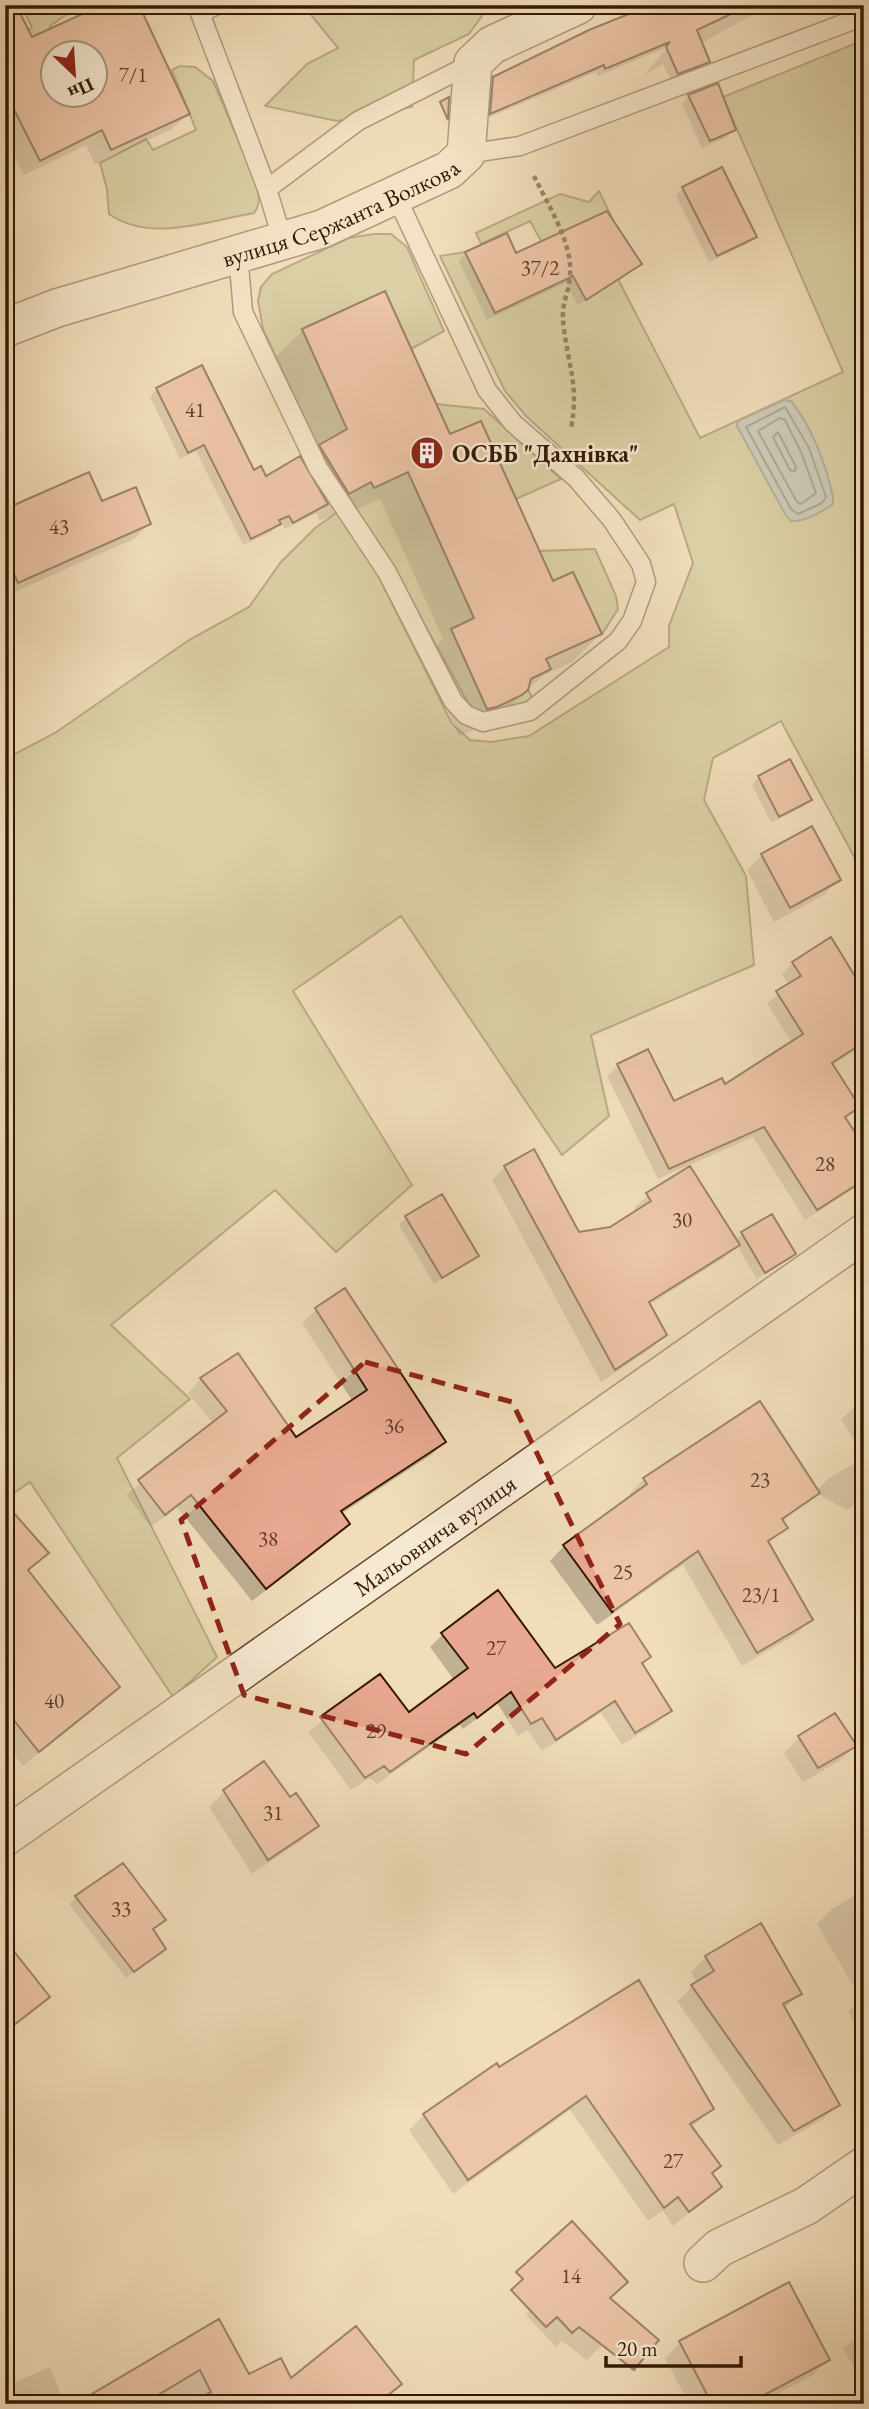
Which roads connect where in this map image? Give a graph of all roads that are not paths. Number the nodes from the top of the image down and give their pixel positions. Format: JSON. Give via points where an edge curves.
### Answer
{"nodes":[{"id":1,"x":217,"y":5,"type":"edge"},
{"id":2,"x":578,"y":5,"type":"edge"},
{"id":3,"x":864,"y":16,"type":"edge"},
{"id":4,"x":473,"y":63,"type":"junction"},
{"id":5,"x":466,"y":154,"type":"junction"},
{"id":6,"x":267,"y":189,"type":"junction"},
{"id":7,"x":396,"y":196,"type":"junction"},
{"id":8,"x":283,"y":241,"type":"junction"},
{"id":9,"x":238,"y":253,"type":"junction"},
{"id":10,"x":5,"y":328,"type":"edge"},
{"id":11,"x":864,"y":1233,"type":"edge"},
{"id":12,"x":5,"y":1837,"type":"edge"},
{"id":13,"x":864,"y":2166,"type":"edge"},
{"id":14,"x":703,"y":2263,"type":"dead end"}],
"edges":[{"from":1,"to":6,"type":"lane","via":[[200,13]]},
{"from":2,"to":4,"type":"street","via":[[492,45]]},
{"from":3,"to":5,"type":"lane","via":[[520,146]]},
{"from":4,"to":5,"type":"street","name":"вулиця Сержанта Волкова"},
{"from":4,"to":6,"type":"lane","via":[[358,121]]},
{"from":5,"to":7,"type":"street","name":"вулиця Сержанта Волкова","via":[[449,170]]},
{"from":6,"to":8,"type":"lane"},
{"from":7,"to":8,"type":"street","name":"вулиця Сержанта Волкова"},
{"from":7,"to":9,"type":"lane","via":[[487,390],[513,423],[560,463],[611,520],[641,564],[646,582],[632,621],[618,641],[530,711],[483,722],[466,715],[453,701],[387,572],[318,468],[243,312]]},
{"from":8,"to":9,"type":"street","name":"вулиця Сержанта Волкова"},
{"from":9,"to":10,"type":"street","name":"вулиця Сержанта Волкова"},
{"from":11,"to":12,"type":"street","name":"Мальовнича вулиця"},
{"from":13,"to":14,"type":"street","via":[[806,2206],[719,2248]]}]}
